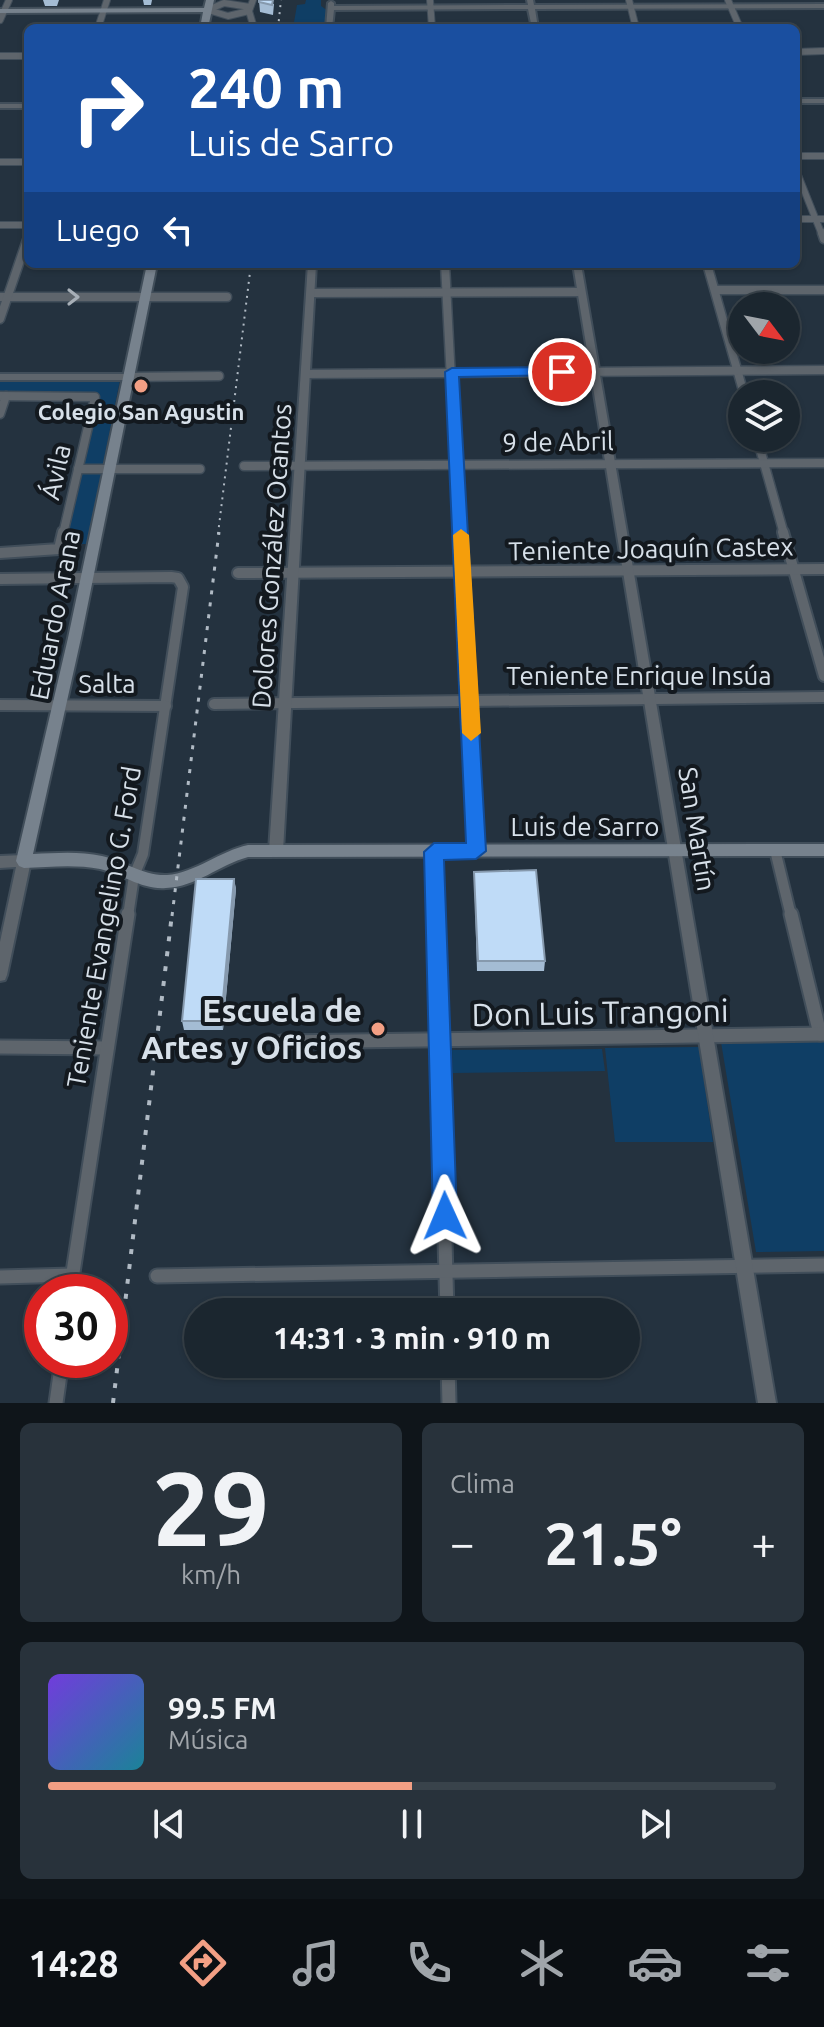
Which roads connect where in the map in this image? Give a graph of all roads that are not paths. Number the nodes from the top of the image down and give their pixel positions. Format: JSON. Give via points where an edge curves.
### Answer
{"nodes":[{"id":1,"x":9,"y":0,"type":"edge"},
{"id":2,"x":107,"y":0,"type":"edge"},
{"id":3,"x":630,"y":3,"type":"edge"},
{"id":4,"x":730,"y":3,"type":"edge"},
{"id":5,"x":331,"y":4,"type":"edge"},
{"id":6,"x":430,"y":4,"type":"edge"},
{"id":7,"x":531,"y":4,"type":"edge"},
{"id":8,"x":209,"y":5,"type":"edge"},
{"id":9,"x":251,"y":6,"type":"edge"},
{"id":10,"x":824,"y":6,"type":"edge"},
{"id":11,"x":103,"y":10,"type":"junction"},
{"id":12,"x":1,"y":14,"type":"edge"},
{"id":13,"x":99,"y":24,"type":"edge"},
{"id":14,"x":329,"y":24,"type":"edge"},
{"id":15,"x":432,"y":24,"type":"edge"},
{"id":16,"x":534,"y":24,"type":"edge"},
{"id":17,"x":635,"y":24,"type":"edge"},
{"id":18,"x":738,"y":24,"type":"edge"},
{"id":19,"x":824,"y":51,"type":"edge"},
{"id":20,"x":800,"y":52,"type":"edge"},
{"id":21,"x":0,"y":56,"type":"edge"},
{"id":22,"x":24,"y":56,"type":"edge"},
{"id":23,"x":800,"y":101,"type":"edge"},
{"id":24,"x":824,"y":101,"type":"edge"},
{"id":25,"x":0,"y":106,"type":"edge"},
{"id":26,"x":24,"y":106,"type":"edge"},
{"id":27,"x":800,"y":156,"type":"edge"},
{"id":28,"x":824,"y":156,"type":"edge"},
{"id":29,"x":0,"y":162,"type":"edge"},
{"id":30,"x":24,"y":162,"type":"edge"},
{"id":31,"x":800,"y":178,"type":"edge"},
{"id":32,"x":820,"y":219,"type":"edge"},
{"id":33,"x":0,"y":225,"type":"edge"},
{"id":34,"x":24,"y":225,"type":"edge"},
{"id":35,"x":824,"y":239,"type":"edge"},
{"id":36,"x":24,"y":247,"type":"edge"},
{"id":37,"x":151,"y":268,"type":"edge"},
{"id":38,"x":312,"y":268,"type":"edge"},
{"id":39,"x":445,"y":268,"type":"edge"},
{"id":40,"x":578,"y":268,"type":"edge"},
{"id":41,"x":708,"y":268,"type":"edge"},
{"id":42,"x":715,"y":290,"type":"junction"},
{"id":43,"x":824,"y":290,"type":"edge"},
{"id":44,"x":446,"y":292,"type":"junction"},
{"id":45,"x":581,"y":292,"type":"junction"},
{"id":46,"x":311,"y":293,"type":"junction"},
{"id":47,"x":145,"y":296,"type":"junction"},
{"id":48,"x":4,"y":297,"type":"edge"},
{"id":49,"x":227,"y":297,"type":"dead end"},
{"id":50,"x":0,"y":319,"type":"edge"},
{"id":51,"x":824,"y":370,"type":"edge"},
{"id":52,"x":738,"y":371,"type":"junction"},
{"id":53,"x":452,"y":372,"type":"junction"},
{"id":54,"x":595,"y":372,"type":"junction"},
{"id":55,"x":305,"y":374,"type":"junction"},
{"id":56,"x":219,"y":376,"type":"dead end"},
{"id":57,"x":0,"y":377,"type":"edge"},
{"id":58,"x":129,"y":377,"type":"junction"},
{"id":59,"x":740,"y":380,"type":"edge"},
{"id":60,"x":3,"y":396,"type":"edge"},
{"id":61,"x":0,"y":414,"type":"edge"},
{"id":62,"x":761,"y":452,"type":"edge"},
{"id":63,"x":610,"y":463,"type":"junction"},
{"id":64,"x":764,"y":463,"type":"junction"},
{"id":65,"x":824,"y":463,"type":"edge"},
{"id":66,"x":457,"y":465,"type":"junction"},
{"id":67,"x":244,"y":466,"type":"dead end"},
{"id":68,"x":301,"y":466,"type":"junction"},
{"id":69,"x":78,"y":469,"type":"junction"},
{"id":70,"x":109,"y":469,"type":"junction"},
{"id":71,"x":200,"y":469,"type":"dead end"},
{"id":72,"x":0,"y":553,"type":"edge"},
{"id":73,"x":824,"y":569,"type":"edge"},
{"id":74,"x":794,"y":570,"type":"junction"},
{"id":75,"x":629,"y":571,"type":"junction"},
{"id":76,"x":463,"y":572,"type":"junction"},
{"id":77,"x":238,"y":573,"type":"dead end"},
{"id":78,"x":293,"y":573,"type":"junction"},
{"id":79,"x":85,"y":578,"type":"junction"},
{"id":80,"x":0,"y":579,"type":"edge"},
{"id":81,"x":824,"y":676,"type":"edge"},
{"id":82,"x":650,"y":697,"type":"junction"},
{"id":83,"x":824,"y":697,"type":"edge"},
{"id":84,"x":470,"y":700,"type":"junction"},
{"id":85,"x":285,"y":702,"type":"junction"},
{"id":86,"x":214,"y":704,"type":"dead end"},
{"id":87,"x":0,"y":705,"type":"edge"},
{"id":88,"x":63,"y":705,"type":"junction"},
{"id":89,"x":166,"y":706,"type":"junction"},
{"id":90,"x":775,"y":850,"type":"junction"},
{"id":91,"x":824,"y":850,"type":"edge"},
{"id":92,"x":276,"y":851,"type":"junction"},
{"id":93,"x":476,"y":851,"type":"junction"},
{"id":94,"x":676,"y":851,"type":"junction"},
{"id":95,"x":434,"y":852,"type":"junction"},
{"id":96,"x":24,"y":861,"type":"junction"},
{"id":97,"x":0,"y":862,"type":"edge"},
{"id":98,"x":134,"y":876,"type":"junction"},
{"id":99,"x":0,"y":975,"type":"edge"},
{"id":100,"x":822,"y":1034,"type":"edge"},
{"id":101,"x":707,"y":1039,"type":"junction"},
{"id":102,"x":441,"y":1041,"type":"junction"},
{"id":103,"x":281,"y":1042,"type":"dead end"},
{"id":104,"x":0,"y":1047,"type":"edge"},
{"id":105,"x":107,"y":1048,"type":"junction"},
{"id":106,"x":824,"y":1265,"type":"edge"},
{"id":107,"x":745,"y":1267,"type":"junction"},
{"id":108,"x":72,"y":1274,"type":"edge"},
{"id":109,"x":446,"y":1274,"type":"junction"},
{"id":110,"x":24,"y":1276,"type":"edge"},
{"id":111,"x":157,"y":1276,"type":"dead end"},
{"id":112,"x":0,"y":1277,"type":"edge"},
{"id":113,"x":447,"y":1298,"type":"edge"},
{"id":114,"x":59,"y":1378,"type":"edge"},
{"id":115,"x":448,"y":1378,"type":"edge"},
{"id":116,"x":56,"y":1403,"type":"edge"},
{"id":117,"x":449,"y":1403,"type":"edge"},
{"id":118,"x":767,"y":1403,"type":"edge"}],
"edges":[{"from":1,"to":12,"type":"street"},
{"from":2,"to":11,"type":"street"},
{"from":3,"to":4,"type":"street"},
{"from":3,"to":7,"type":"street"},
{"from":3,"to":17,"type":"street"},
{"from":4,"to":10,"type":"street"},
{"from":4,"to":18,"type":"street"},
{"from":5,"to":6,"type":"street"},
{"from":5,"to":14,"type":"street"},
{"from":6,"to":7,"type":"street"},
{"from":6,"to":15,"type":"street"},
{"from":7,"to":16,"type":"street"},
{"from":8,"to":9,"type":"street"},
{"from":8,"to":9,"type":"street","via":[[228,16]]},
{"from":8,"to":11,"type":"main road"},
{"from":11,"to":12,"type":"main road"},
{"from":11,"to":13,"type":"street"},
{"from":19,"to":20,"type":"street"},
{"from":21,"to":22,"type":"street"},
{"from":23,"to":24,"type":"street"},
{"from":25,"to":26,"type":"street"},
{"from":27,"to":28,"type":"street"},
{"from":29,"to":30,"type":"street"},
{"from":31,"to":32,"type":"street"},
{"from":32,"to":35,"type":"street"},
{"from":33,"to":34,"type":"street"},
{"from":36,"to":48,"type":"street"},
{"from":37,"to":47,"type":"main road","name":"Eduardo Arana"},
{"from":38,"to":46,"type":"street","name":"Dolores González Ocantos"},
{"from":39,"to":44,"type":"street"},
{"from":40,"to":45,"type":"street","name":"San Martín"},
{"from":41,"to":42,"type":"street"},
{"from":42,"to":43,"type":"street"},
{"from":42,"to":52,"type":"street"},
{"from":44,"to":45,"type":"street"},
{"from":44,"to":46,"type":"street"},
{"from":44,"to":53,"type":"street"},
{"from":45,"to":54,"type":"street","name":"San Martín"},
{"from":46,"to":55,"type":"street","name":"Dolores González Ocantos"},
{"from":48,"to":47,"type":"street","one_way":true},
{"from":47,"to":49,"type":"street"},
{"from":47,"to":58,"type":"main road","name":"Eduardo Arana"},
{"from":48,"to":50,"type":"street"},
{"from":51,"to":52,"type":"street"},
{"from":52,"to":54,"type":"street"},
{"from":52,"to":59,"type":"street"},
{"from":53,"to":54,"type":"street"},
{"from":53,"to":55,"type":"street"},
{"from":53,"to":66,"type":"street"},
{"from":54,"to":63,"type":"street","name":"San Martín"},
{"from":55,"to":68,"type":"street","name":"Dolores González Ocantos"},
{"from":56,"to":58,"type":"street"},
{"from":57,"to":58,"type":"street"},
{"from":58,"to":70,"type":"main road","name":"Eduardo Arana"},
{"from":60,"to":61,"type":"street"},
{"from":60,"to":69,"type":"street","name":"Ávila","via":[[95,398]]},
{"from":62,"to":64,"type":"street"},
{"from":63,"to":64,"type":"street","name":"9 de Abril"},
{"from":63,"to":66,"type":"street","name":"9 de Abril"},
{"from":63,"to":75,"type":"street","name":"San Martín"},
{"from":64,"to":65,"type":"street","name":"9 de Abril"},
{"from":64,"to":74,"type":"street"},
{"from":66,"to":68,"type":"street","name":"9 de Abril"},
{"from":66,"to":76,"type":"street"},
{"from":67,"to":68,"type":"street","name":"9 de Abril"},
{"from":68,"to":78,"type":"street","name":"Dolores González Ocantos"},
{"from":69,"to":70,"type":"street"},
{"from":69,"to":72,"type":"street","name":"Ávila","via":[[61,546],[55,552]]},
{"from":70,"to":71,"type":"street"},
{"from":70,"to":79,"type":"main road","name":"Eduardo Arana"},
{"from":73,"to":74,"type":"street","name":"Teniente Joaquín Castex"},
{"from":74,"to":75,"type":"street","name":"Teniente Joaquín Castex"},
{"from":74,"to":81,"type":"street"},
{"from":75,"to":76,"type":"street","name":"Teniente Joaquín Castex"},
{"from":75,"to":82,"type":"street","name":"San Martín"},
{"from":76,"to":78,"type":"street","name":"Teniente Joaquín Castex"},
{"from":76,"to":84,"type":"street"},
{"from":77,"to":78,"type":"street","name":"Teniente Joaquín Castex"},
{"from":78,"to":85,"type":"street","name":"Dolores González Ocantos"},
{"from":79,"to":80,"type":"street"},
{"from":79,"to":88,"type":"main road","name":"Eduardo Arana"},
{"from":79,"to":89,"type":"street","name":"Teniente Evangelino G. Ford","via":[[178,578],[183,587]]},
{"from":82,"to":83,"type":"street","name":"Teniente Enrique Insúa"},
{"from":82,"to":84,"type":"street","name":"Teniente Enrique Insúa"},
{"from":82,"to":94,"type":"street","name":"San Martín"},
{"from":84,"to":85,"type":"street","name":"Teniente Enrique Insúa"},
{"from":84,"to":93,"type":"street"},
{"from":85,"to":86,"type":"street","name":"Teniente Enrique Insúa"},
{"from":85,"to":92,"type":"street","name":"Dolores González Ocantos"},
{"from":87,"to":88,"type":"street","name":"Salta"},
{"from":88,"to":89,"type":"street","name":"Salta"},
{"from":88,"to":96,"type":"main road","name":"Eduardo Arana"},
{"from":89,"to":98,"type":"street","name":"Teniente Evangelino G. Ford","via":[[143,854]]},
{"from":90,"to":91,"type":"main road","name":"Luis de Sarro"},
{"from":90,"to":94,"type":"main road","name":"Luis de Sarro"},
{"from":90,"to":100,"type":"street"},
{"from":92,"to":95,"type":"main road","name":"Luis de Sarro"},
{"from":92,"to":98,"type":"main road","name":"Luis de Sarro","via":[[239,853],[185,880]]},
{"from":93,"to":94,"type":"main road","name":"Luis de Sarro"},
{"from":93,"to":95,"type":"main road","name":"Luis de Sarro"},
{"from":94,"to":101,"type":"street","name":"San Martín"},
{"from":95,"to":102,"type":"street"},
{"from":96,"to":97,"type":"street"},
{"from":96,"to":98,"type":"main road","via":[[98,861]]},
{"from":96,"to":99,"type":"street","name":"Eduardo Arana"},
{"from":98,"to":105,"type":"street","name":"Teniente Evangelino G. Ford"},
{"from":100,"to":101,"type":"street","name":"Don Luis Trangoni"},
{"from":101,"to":102,"type":"street","name":"Don Luis Trangoni"},
{"from":101,"to":107,"type":"street","name":"San Martín"},
{"from":102,"to":103,"type":"street","name":"Don Luis Trangoni"},
{"from":102,"to":109,"type":"street"},
{"from":104,"to":105,"type":"street"},
{"from":105,"to":108,"type":"street","name":"Teniente Evangelino G. Ford"},
{"from":106,"to":107,"type":"street"},
{"from":107,"to":109,"type":"street"},
{"from":107,"to":118,"type":"street","name":"San Martín"},
{"from":109,"to":111,"type":"street"},
{"from":109,"to":113,"type":"street"},
{"from":110,"to":112,"type":"street"},
{"from":114,"to":116,"type":"street"},
{"from":115,"to":117,"type":"street"}]}
